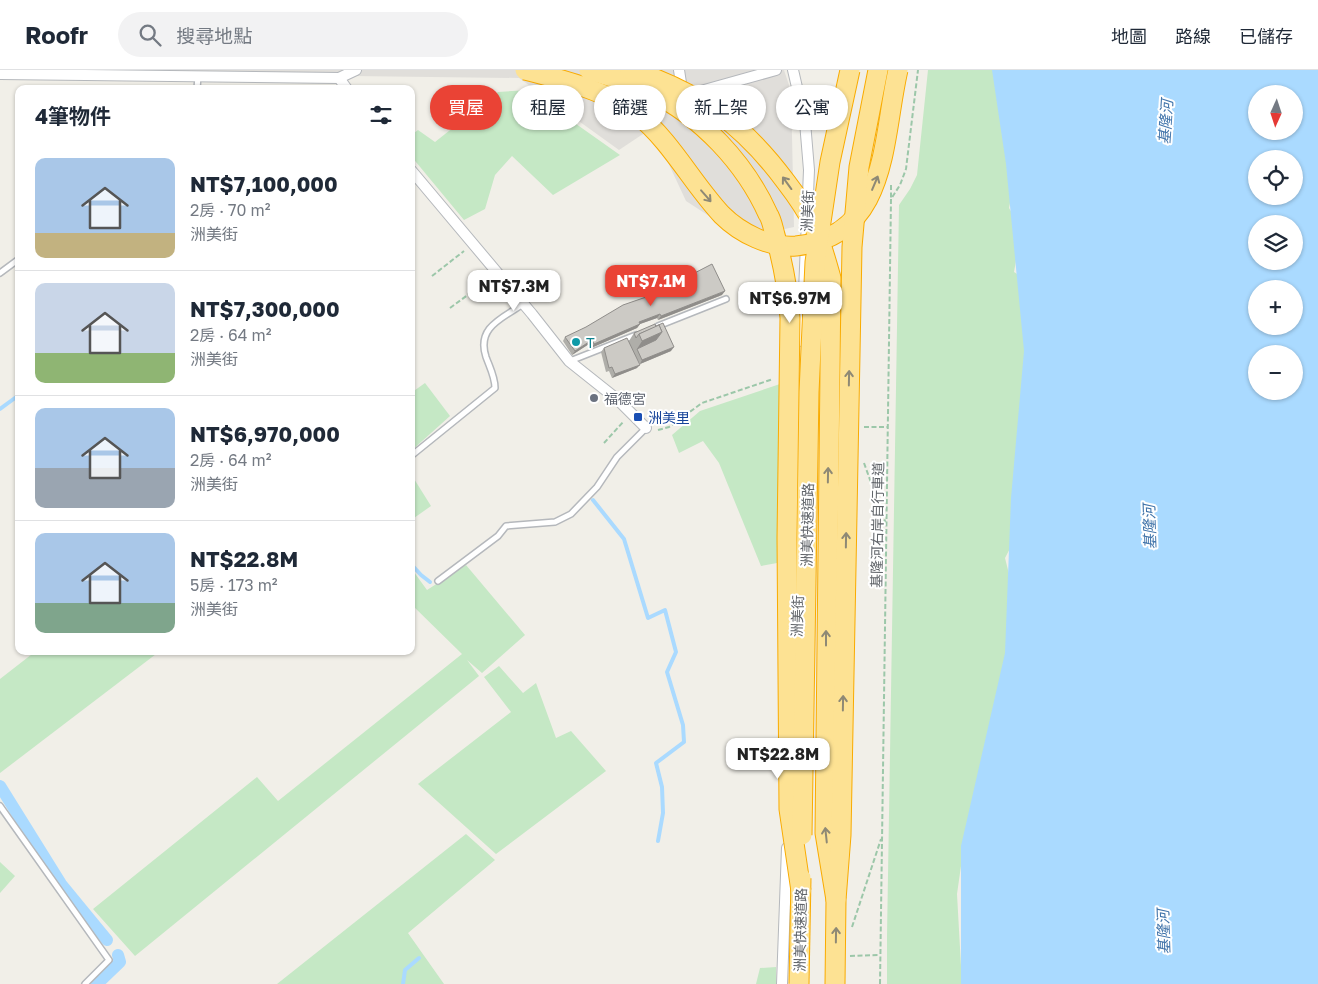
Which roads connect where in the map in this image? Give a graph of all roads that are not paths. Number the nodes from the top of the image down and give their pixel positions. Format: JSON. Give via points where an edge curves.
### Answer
{"nodes":[{"id":1,"x":356,"y":70,"type":"edge"},
{"id":2,"x":525,"y":70,"type":"edge"},
{"id":3,"x":533,"y":70,"type":"edge"},
{"id":4,"x":590,"y":70,"type":"edge"},
{"id":5,"x":630,"y":70,"type":"edge"},
{"id":6,"x":679,"y":70,"type":"edge"},
{"id":7,"x":776,"y":70,"type":"edge"},
{"id":8,"x":793,"y":70,"type":"edge"},
{"id":9,"x":850,"y":70,"type":"edge"},
{"id":10,"x":878,"y":70,"type":"edge"},
{"id":11,"x":898,"y":70,"type":"edge"},
{"id":12,"x":7,"y":73,"type":"edge"},
{"id":13,"x":198,"y":76,"type":"junction"},
{"id":14,"x":197,"y":85,"type":"edge"},
{"id":15,"x":342,"y":85,"type":"edge"},
{"id":16,"x":670,"y":98,"type":"junction"},
{"id":17,"x":415,"y":175,"type":"edge"},
{"id":18,"x":15,"y":262,"type":"edge"},
{"id":19,"x":0,"y":273,"type":"edge"},
{"id":20,"x":726,"y":298,"type":"dead end"},
{"id":21,"x":524,"y":304,"type":"junction"},
{"id":22,"x":652,"y":328,"type":"edge"},
{"id":23,"x":643,"y":332,"type":"edge"},
{"id":24,"x":569,"y":361,"type":"junction"},
{"id":25,"x":646,"y":428,"type":"joint"},
{"id":26,"x":415,"y":453,"type":"edge"},
{"id":27,"x":438,"y":581,"type":"dead end"},
{"id":28,"x":0,"y":806,"type":"edge"},
{"id":29,"x":801,"y":891,"type":"junction"},
{"id":30,"x":836,"y":900,"type":"junction"},
{"id":31,"x":85,"y":984,"type":"edge"},
{"id":32,"x":782,"y":984,"type":"edge"},
{"id":33,"x":800,"y":984,"type":"edge"},
{"id":34,"x":835,"y":984,"type":"edge"}],
"edges":[{"from":1,"to":15,"type":"street"},
{"from":2,"to":11,"type":"highway","one_way":true,"bridge":true,"via":[[611,98],[636,113],[656,131],[723,216],[763,241],[789,246],[829,238],[848,226],[865,206],[885,151]]},
{"from":3,"to":16,"type":"street","via":[[592,100],[611,104],[630,105]]},
{"from":4,"to":29,"type":"highway","bridge":true,"via":[[650,91],[679,107],[701,125],[751,182],[769,215],[780,252],[790,318],[787,538],[789,809]]},
{"from":30,"to":5,"type":"highway","one_way":true,"bridge":true,"via":[[825,833],[831,278],[812,223],[767,156],[709,105],[650,76]]},
{"from":6,"to":16,"type":"street","via":[[681,83]]},
{"from":7,"to":16,"type":"street"},
{"from":8,"to":32,"type":"street","name":"洲美街","via":[[805,122],[809,170],[802,334],[798,578]]},
{"from":9,"to":29,"type":"highway","name":"洲美快速道路","bridge":true,"via":[[830,162],[815,262],[809,392]]},
{"from":30,"to":10,"type":"highway","one_way":true,"bridge":true,"via":[[841,834],[852,247],[859,167]]},
{"from":12,"to":13,"type":"street"},
{"from":13,"to":14,"type":"lane"},
{"from":13,"to":15,"type":"street"},
{"from":17,"to":21,"type":"street"},
{"from":18,"to":19,"type":"lane"},
{"from":20,"to":22,"type":"lane"},
{"from":21,"to":24,"type":"street"},
{"from":21,"to":26,"type":"lane","via":[[488,328],[483,341],[495,388]]},
{"from":23,"to":24,"type":"lane"},
{"from":24,"to":25,"type":"street","via":[[618,400]]},
{"from":25,"to":27,"type":"lane","via":[[617,457],[597,486],[571,514],[555,522],[506,526],[498,536]]},
{"from":28,"to":31,"type":"lane","via":[[110,960]]},
{"from":29,"to":33,"type":"highway","name":"洲美快速道路","bridge":true},
{"from":34,"to":30,"type":"highway","one_way":true,"bridge":true}]}
